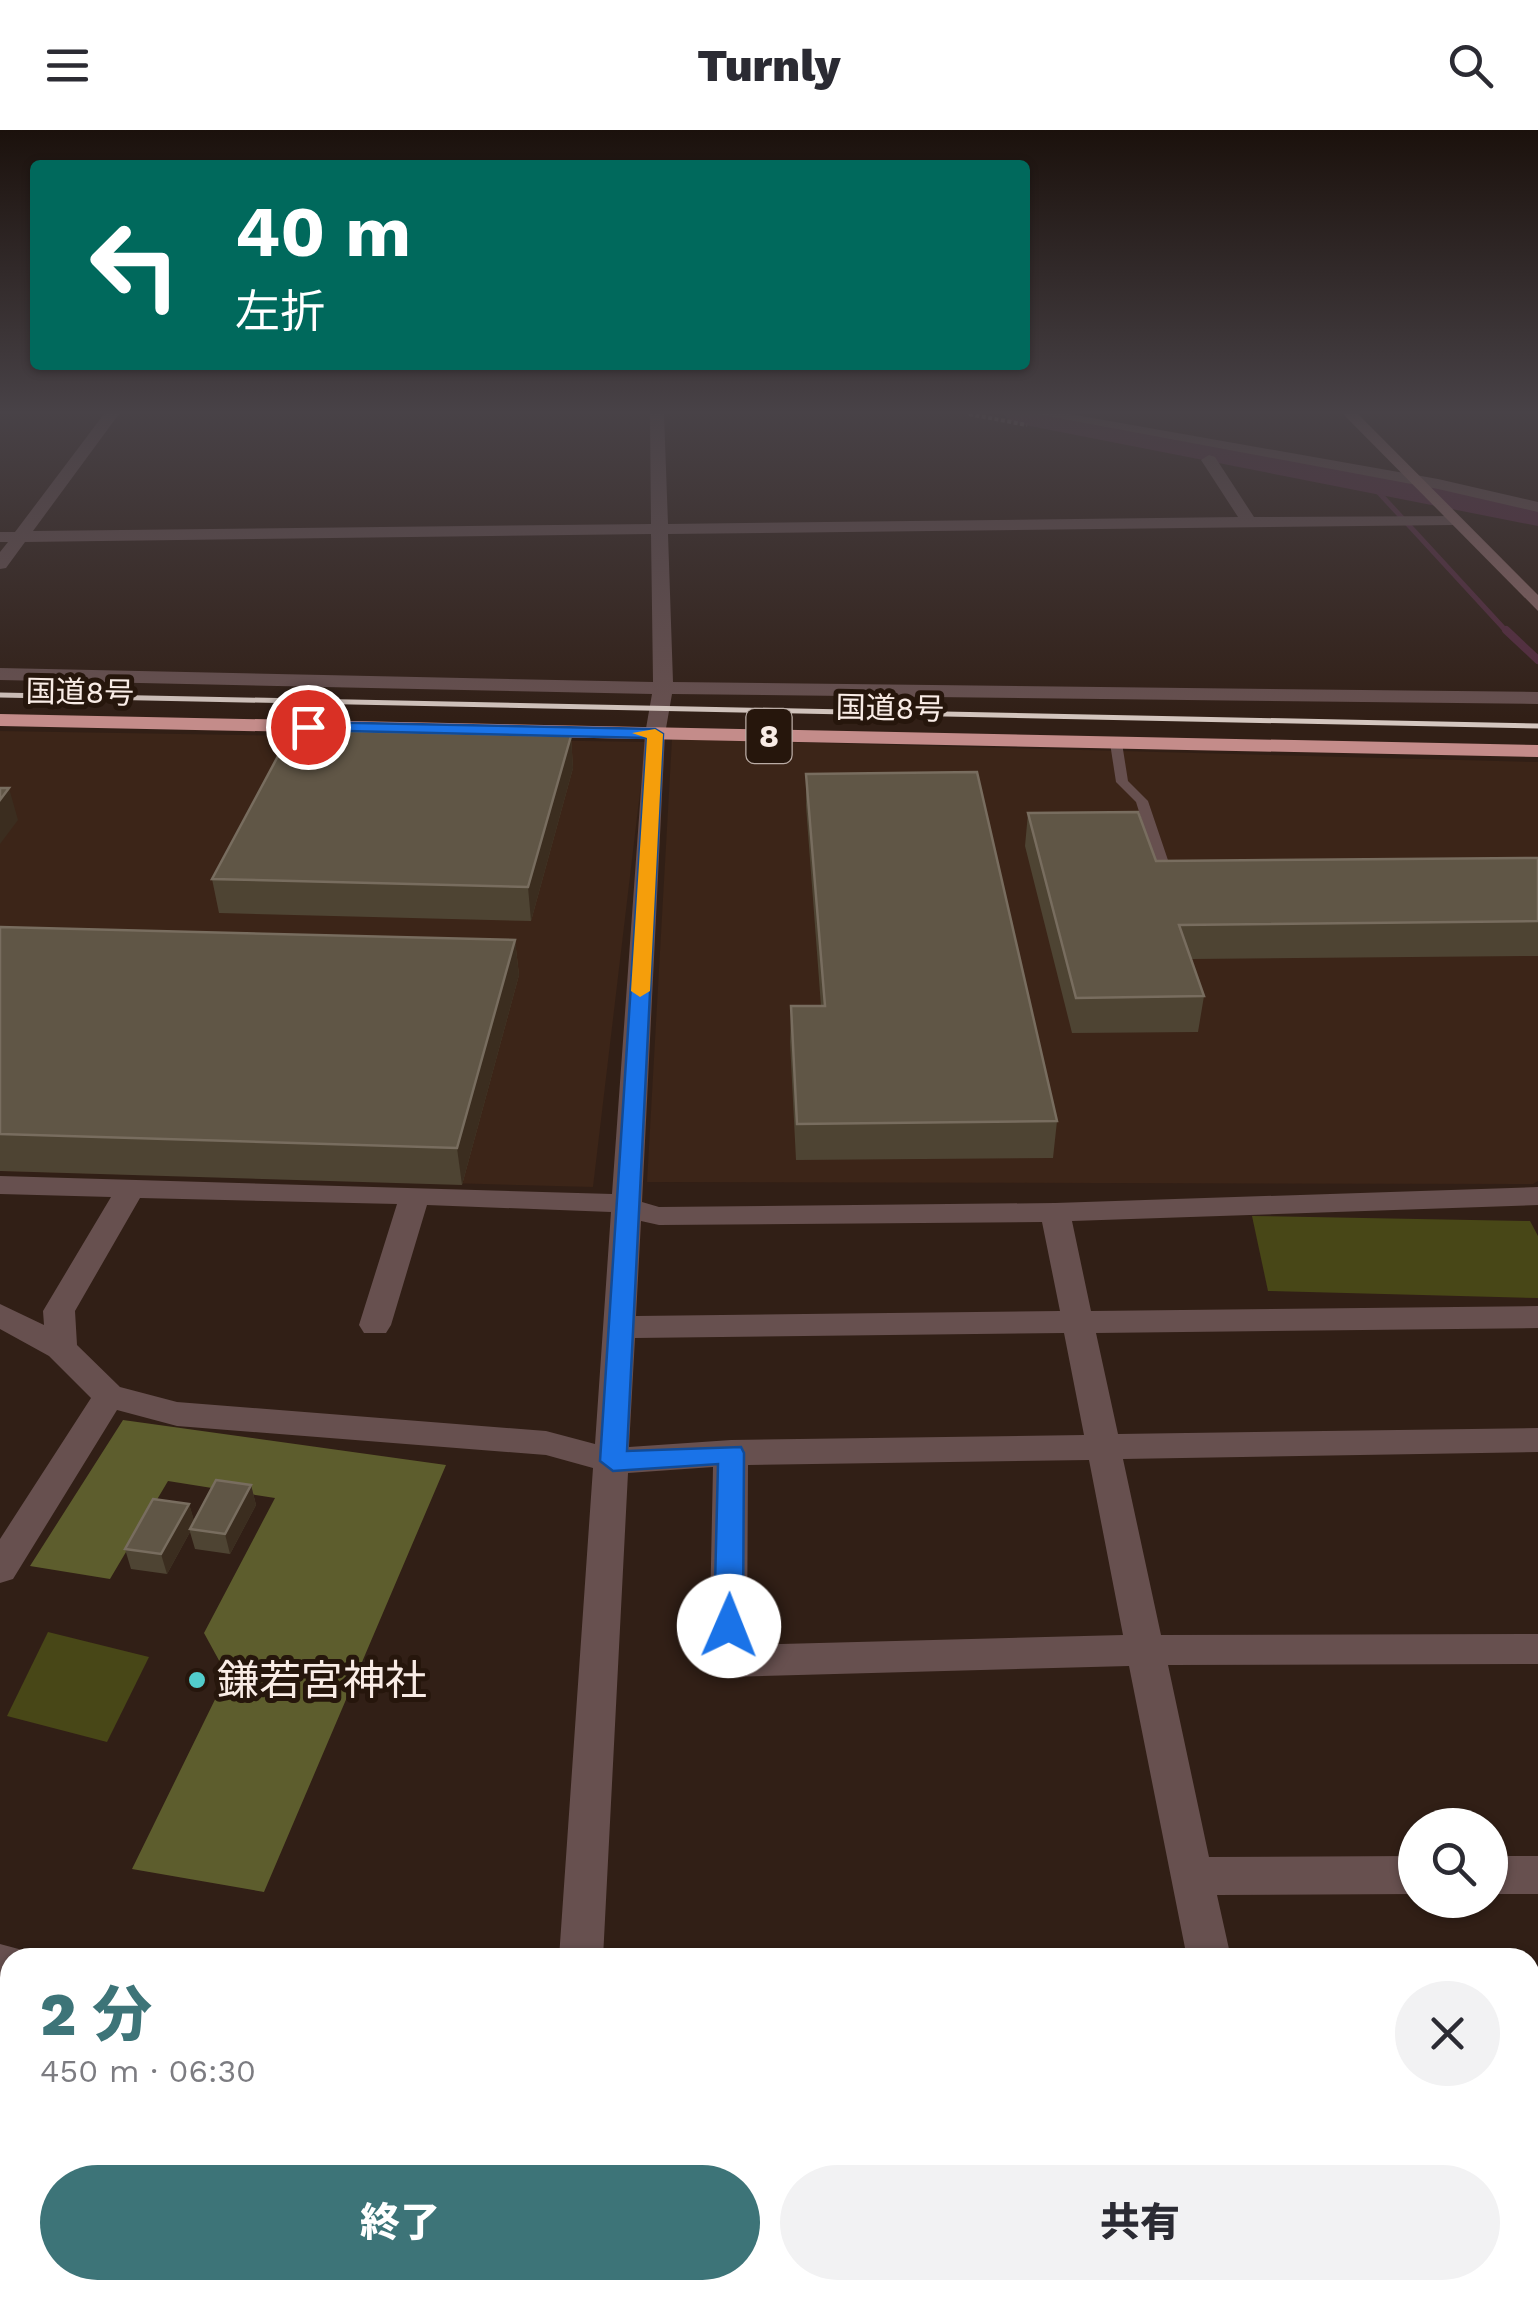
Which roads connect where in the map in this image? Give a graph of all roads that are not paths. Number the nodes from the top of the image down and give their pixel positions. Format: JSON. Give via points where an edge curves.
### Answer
{"nodes":[{"id":1,"x":38,"y":515,"type":"edge"},
{"id":2,"x":659,"y":515,"type":"edge"},
{"id":3,"x":1245,"y":515,"type":"edge"},
{"id":4,"x":1449,"y":515,"type":"edge"},
{"id":5,"x":1453,"y":520,"type":"junction"},
{"id":6,"x":1249,"y":522,"type":"junction"},
{"id":7,"x":659,"y":529,"type":"junction"},
{"id":8,"x":0,"y":537,"type":"edge"},
{"id":9,"x":22,"y":537,"type":"junction"},
{"id":10,"x":0,"y":564,"type":"edge"},
{"id":11,"x":1538,"y":606,"type":"edge"},
{"id":12,"x":0,"y":674,"type":"edge"},
{"id":13,"x":663,"y":688,"type":"junction"},
{"id":14,"x":1538,"y":698,"type":"edge"},
{"id":15,"x":0,"y":720,"type":"edge"},
{"id":16,"x":655,"y":734,"type":"junction"},
{"id":17,"x":1116,"y":743,"type":"junction"},
{"id":18,"x":1538,"y":752,"type":"edge"},
{"id":19,"x":1166,"y":874,"type":"edge"},
{"id":20,"x":0,"y":1185,"type":"edge"},
{"id":21,"x":130,"y":1190,"type":"junction"},
{"id":22,"x":1538,"y":1196,"type":"edge"},
{"id":23,"x":414,"y":1198,"type":"junction"},
{"id":24,"x":628,"y":1210,"type":"junction"},
{"id":25,"x":1055,"y":1212,"type":"junction"},
{"id":26,"x":0,"y":1315,"type":"edge"},
{"id":27,"x":1538,"y":1318,"type":"edge"},
{"id":28,"x":1078,"y":1322,"type":"junction"},
{"id":29,"x":375,"y":1324,"type":"dead end"},
{"id":30,"x":622,"y":1327,"type":"junction"},
{"id":31,"x":61,"y":1348,"type":"junction"},
{"id":32,"x":108,"y":1396,"type":"junction"},
{"id":33,"x":1538,"y":1440,"type":"edge"},
{"id":34,"x":1104,"y":1448,"type":"junction"},
{"id":35,"x":731,"y":1453,"type":"junction"},
{"id":36,"x":613,"y":1461,"type":"junction"},
{"id":37,"x":0,"y":1569,"type":"edge"},
{"id":38,"x":1538,"y":1649,"type":"edge"},
{"id":39,"x":1146,"y":1650,"type":"junction"},
{"id":40,"x":1398,"y":1875,"type":"edge"},
{"id":41,"x":1508,"y":1875,"type":"edge"},
{"id":42,"x":1538,"y":1875,"type":"edge"},
{"id":43,"x":1192,"y":1876,"type":"junction"},
{"id":44,"x":582,"y":1948,"type":"edge"},
{"id":45,"x":1207,"y":1948,"type":"edge"}],
"edges":[{"from":1,"to":9,"type":"street"},
{"from":2,"to":7,"type":"street"},
{"from":3,"to":6,"type":"street"},
{"from":4,"to":5,"type":"street"},
{"from":5,"to":6,"type":"street"},
{"from":5,"to":11,"type":"street"},
{"from":6,"to":7,"type":"street"},
{"from":7,"to":9,"type":"street"},
{"from":7,"to":13,"type":"street"},
{"from":8,"to":9,"type":"street"},
{"from":9,"to":10,"type":"street"},
{"from":12,"to":13,"type":"street"},
{"from":13,"to":14,"type":"street"},
{"from":13,"to":16,"type":"street"},
{"from":15,"to":16,"type":"highway","name":"国道8号","number":"8"},
{"from":16,"to":17,"type":"highway","name":"国道8号","number":"8"},
{"from":16,"to":24,"type":"street"},
{"from":17,"to":18,"type":"highway","name":"国道8号","number":"8"},
{"from":17,"to":19,"type":"lane","via":[[1122,782],[1142,801]]},
{"from":20,"to":21,"type":"street"},
{"from":21,"to":23,"type":"street"},
{"from":21,"to":31,"type":"street","via":[[58,1311]]},
{"from":22,"to":25,"type":"street"},
{"from":23,"to":24,"type":"street","via":[[601,1200]]},
{"from":23,"to":29,"type":"street"},
{"from":24,"to":25,"type":"street","via":[[659,1216]]},
{"from":24,"to":30,"type":"street"},
{"from":25,"to":28,"type":"street"},
{"from":26,"to":31,"type":"street"},
{"from":27,"to":28,"type":"street"},
{"from":28,"to":30,"type":"street"},
{"from":28,"to":34,"type":"street"},
{"from":30,"to":36,"type":"street"},
{"from":31,"to":32,"type":"street"},
{"from":32,"to":36,"type":"street","via":[[177,1414],[546,1444]]},
{"from":32,"to":37,"type":"street"},
{"from":33,"to":34,"type":"street"},
{"from":34,"to":35,"type":"street"},
{"from":34,"to":39,"type":"street"},
{"from":35,"to":36,"type":"street"},
{"from":35,"to":39,"type":"street","via":[[728,1661]]},
{"from":36,"to":44,"type":"street"},
{"from":38,"to":39,"type":"street"},
{"from":39,"to":43,"type":"street"},
{"from":40,"to":43,"type":"street"},
{"from":41,"to":42,"type":"street"},
{"from":43,"to":45,"type":"street"}]}
